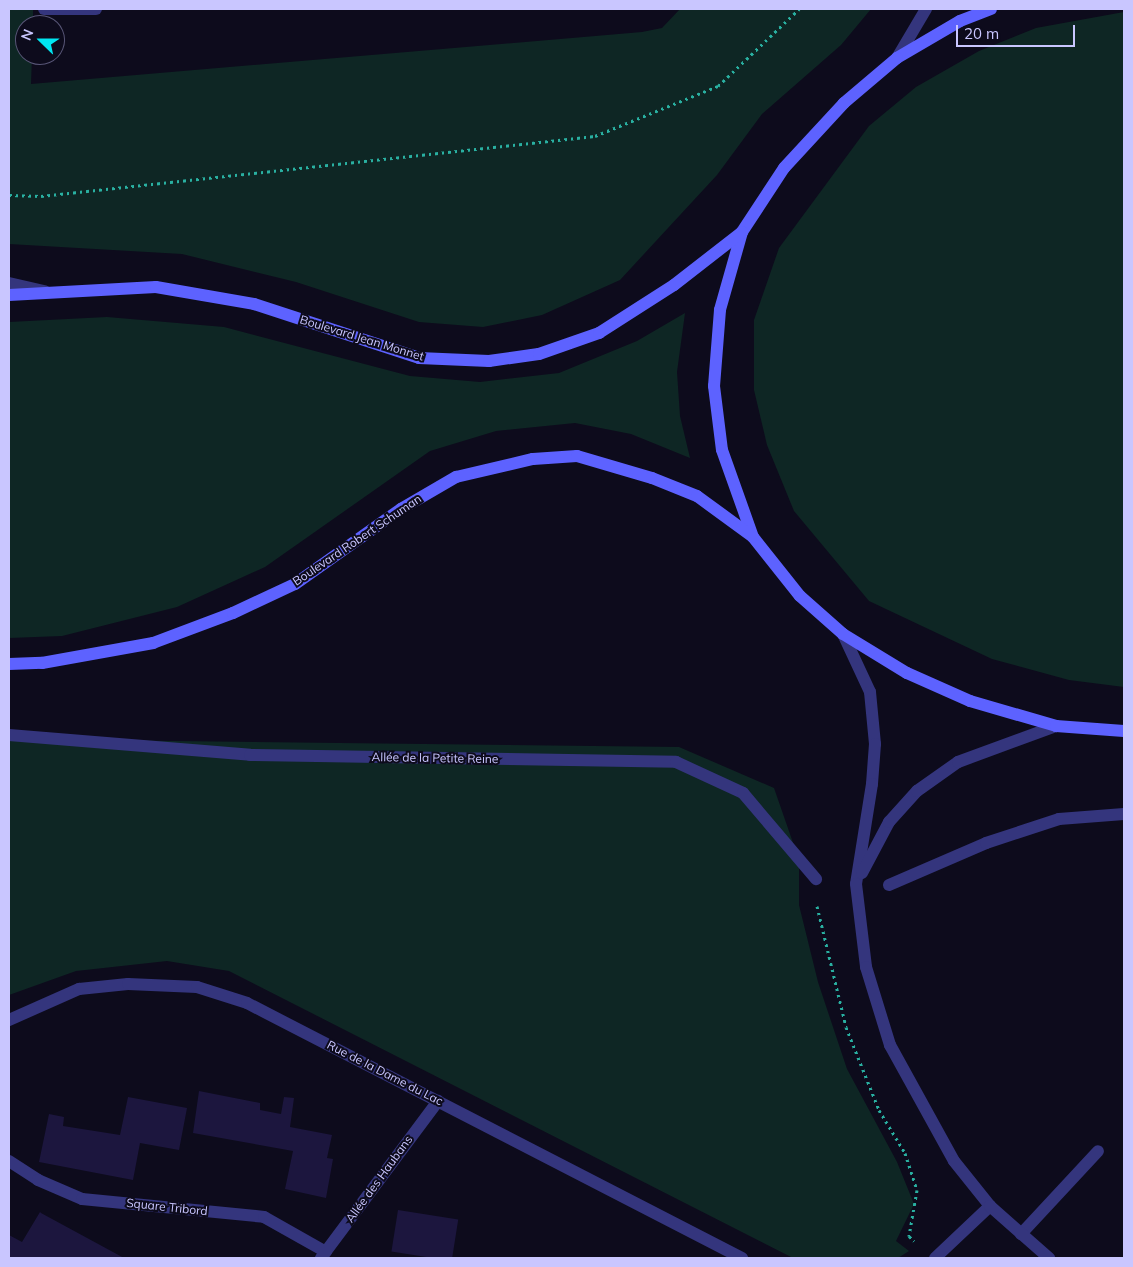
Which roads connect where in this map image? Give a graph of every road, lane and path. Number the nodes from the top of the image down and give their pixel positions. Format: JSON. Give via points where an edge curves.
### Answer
{"nodes":[{"id":1,"x":44,"y":9,"type":"edge"},
{"id":2,"x":96,"y":9,"type":"edge"},
{"id":3,"x":799,"y":9,"type":"edge"},
{"id":4,"x":926,"y":9,"type":"edge"},
{"id":5,"x":991,"y":9,"type":"edge"},
{"id":6,"x":897,"y":58,"type":"junction"},
{"id":7,"x":9,"y":195,"type":"edge"},
{"id":8,"x":742,"y":232,"type":"junction"},
{"id":9,"x":9,"y":283,"type":"edge"},
{"id":10,"x":45,"y":292,"type":"junction"},
{"id":11,"x":9,"y":295,"type":"edge"},
{"id":12,"x":753,"y":537,"type":"junction"},
{"id":13,"x":843,"y":634,"type":"junction"},
{"id":14,"x":9,"y":664,"type":"edge"},
{"id":15,"x":1056,"y":726,"type":"junction"},
{"id":16,"x":1124,"y":731,"type":"edge"},
{"id":17,"x":9,"y":735,"type":"edge"},
{"id":18,"x":1124,"y":814,"type":"edge"},
{"id":19,"x":816,"y":879,"type":"joint"},
{"id":20,"x":856,"y":884,"type":"junction"},
{"id":21,"x":889,"y":885,"type":"dead end"},
{"id":22,"x":9,"y":1020,"type":"edge"},
{"id":23,"x":438,"y":1100,"type":"junction"},
{"id":24,"x":1098,"y":1151,"type":"dead end"},
{"id":25,"x":9,"y":1161,"type":"edge"},
{"id":26,"x":990,"y":1206,"type":"junction"},
{"id":27,"x":1021,"y":1234,"type":"junction"},
{"id":28,"x":919,"y":1247,"type":"dead end"},
{"id":29,"x":324,"y":1255,"type":"edge"},
{"id":30,"x":742,"y":1258,"type":"edge"},
{"id":31,"x":935,"y":1258,"type":"edge"},
{"id":32,"x":1049,"y":1258,"type":"edge"}],
"edges":[{"from":1,"to":2,"type":"street"},
{"from":3,"to":7,"type":"path","via":[[718,86],[595,136],[51,195]]},
{"from":4,"to":6,"type":"street"},
{"from":5,"to":6,"type":"main road","via":[[960,21]]},
{"from":6,"to":8,"type":"main road","via":[[844,103],[784,168]]},
{"from":8,"to":10,"type":"main road","name":"Boulevard Jean Monnet","via":[[674,285],[599,333],[540,354],[489,361],[419,358],[254,304],[156,287]]},
{"from":8,"to":12,"type":"main road","via":[[720,310],[714,386],[722,450]]},
{"from":9,"to":10,"type":"street"},
{"from":10,"to":11,"type":"main road","name":"Boulevard Jean Monnet"},
{"from":12,"to":13,"type":"main road","via":[[800,596]]},
{"from":12,"to":14,"type":"main road","name":"Boulevard Robert Schuman","via":[[698,496],[652,478],[577,456],[533,459],[456,477],[401,508],[295,584],[233,613],[153,643],[42,663]]},
{"from":13,"to":15,"type":"main road","via":[[934,685]]},
{"from":13,"to":20,"type":"street","via":[[870,692],[875,744]]},
{"from":15,"to":16,"type":"main road"},
{"from":15,"to":20,"type":"street","via":[[958,762],[917,790],[889,822]]},
{"from":17,"to":19,"type":"street","name":"Allée de la Petite Reine","via":[[250,755],[676,762],[743,793]]},
{"from":18,"to":21,"type":"street","via":[[1059,819],[986,843]]},
{"from":19,"to":28,"type":"path","via":[[818,920],[846,1027],[879,1110],[905,1152],[917,1190],[909,1236]]},
{"from":20,"to":26,"type":"street","via":[[866,967],[890,1045],[949,1153]]},
{"from":22,"to":23,"type":"street","name":"Rue de la Dame du Lac","via":[[79,989],[128,984],[197,987],[247,1003]]},
{"from":23,"to":29,"type":"street","name":"Allée des Haubans"},
{"from":23,"to":30,"type":"street","name":"Rue de la Dame du Lac"},
{"from":24,"to":27,"type":"street"},
{"from":25,"to":29,"type":"street","name":"Square Tribord","via":[[44,1184],[82,1199],[264,1217]]},
{"from":26,"to":27,"type":"street"},
{"from":26,"to":31,"type":"street"},
{"from":27,"to":32,"type":"street"}]}
